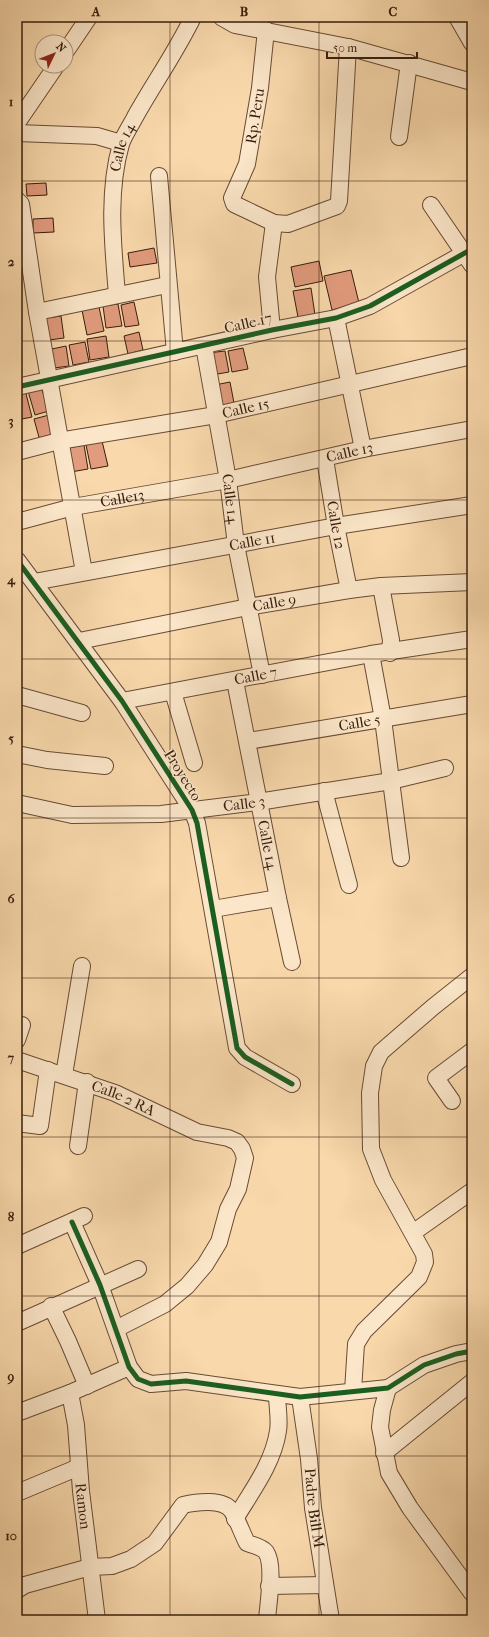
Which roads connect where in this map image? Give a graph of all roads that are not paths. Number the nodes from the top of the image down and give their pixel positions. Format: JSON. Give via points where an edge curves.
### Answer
{"nodes":[{"id":1,"x":89,"y":17,"type":"edge"},
{"id":2,"x":193,"y":17,"type":"edge"},
{"id":3,"x":221,"y":17,"type":"edge"},
{"id":4,"x":458,"y":17,"type":"edge"},
{"id":5,"x":266,"y":30,"type":"junction"},
{"id":6,"x":74,"y":39,"type":"edge"},
{"id":7,"x":472,"y":43,"type":"edge"},
{"id":8,"x":348,"y":47,"type":"junction"},
{"id":9,"x":409,"y":63,"type":"junction"},
{"id":10,"x":50,"y":74,"type":"edge"},
{"id":11,"x":472,"y":82,"type":"edge"},
{"id":12,"x":19,"y":117,"type":"edge"},
{"id":13,"x":17,"y":133,"type":"edge"},
{"id":14,"x":399,"y":137,"type":"dead end"},
{"id":15,"x":121,"y":143,"type":"junction"},
{"id":16,"x":159,"y":176,"type":"dead end"},
{"id":17,"x":17,"y":200,"type":"edge"},
{"id":18,"x":431,"y":204,"type":"dead end"},
{"id":19,"x":274,"y":223,"type":"junction"},
{"id":20,"x":470,"y":256,"type":"edge"},
{"id":21,"x":167,"y":285,"type":"junction"},
{"id":22,"x":116,"y":295,"type":"junction"},
{"id":23,"x":37,"y":312,"type":"junction"},
{"id":24,"x":336,"y":318,"type":"junction"},
{"id":25,"x":272,"y":330,"type":"junction"},
{"id":26,"x":204,"y":346,"type":"junction"},
{"id":27,"x":175,"y":352,"type":"junction"},
{"id":28,"x":472,"y":356,"type":"edge"},
{"id":29,"x":48,"y":379,"type":"junction"},
{"id":30,"x":350,"y":385,"type":"junction"},
{"id":31,"x":17,"y":387,"type":"edge"},
{"id":32,"x":216,"y":415,"type":"junction"},
{"id":33,"x":472,"y":429,"type":"edge"},
{"id":34,"x":59,"y":441,"type":"junction"},
{"id":35,"x":363,"y":450,"type":"junction"},
{"id":36,"x":17,"y":452,"type":"edge"},
{"id":37,"x":325,"y":459,"type":"junction"},
{"id":38,"x":228,"y":480,"type":"junction"},
{"id":39,"x":472,"y":505,"type":"edge"},
{"id":40,"x":73,"y":507,"type":"junction"},
{"id":41,"x":17,"y":522,"type":"edge"},
{"id":42,"x":336,"y":526,"type":"junction"},
{"id":43,"x":236,"y":544,"type":"junction"},
{"id":44,"x":18,"y":566,"type":"edge"},
{"id":45,"x":84,"y":572,"type":"junction"},
{"id":46,"x":34,"y":582,"type":"junction"},
{"id":47,"x":472,"y":582,"type":"edge"},
{"id":48,"x":381,"y":586,"type":"junction"},
{"id":49,"x":349,"y":590,"type":"junction"},
{"id":50,"x":248,"y":607,"type":"junction"},
{"id":51,"x":472,"y":639,"type":"edge"},
{"id":52,"x":79,"y":641,"type":"junction"},
{"id":53,"x":390,"y":652,"type":"junction"},
{"id":54,"x":371,"y":654,"type":"junction"},
{"id":55,"x":262,"y":675,"type":"junction"},
{"id":56,"x":235,"y":681,"type":"junction"},
{"id":57,"x":173,"y":692,"type":"junction"},
{"id":58,"x":17,"y":695,"type":"edge"},
{"id":59,"x":122,"y":701,"type":"junction"},
{"id":60,"x":472,"y":704,"type":"edge"},
{"id":61,"x":82,"y":713,"type":"dead end"},
{"id":62,"x":383,"y":719,"type":"junction"},
{"id":63,"x":248,"y":741,"type":"junction"},
{"id":64,"x":17,"y":754,"type":"edge"},
{"id":65,"x":194,"y":763,"type":"dead end"},
{"id":66,"x":106,"y":766,"type":"dead end"},
{"id":67,"x":445,"y":768,"type":"dead end"},
{"id":68,"x":391,"y":781,"type":"junction"},
{"id":69,"x":324,"y":792,"type":"junction"},
{"id":70,"x":258,"y":802,"type":"junction"},
{"id":71,"x":17,"y":803,"type":"edge"},
{"id":72,"x":192,"y":810,"type":"junction"},
{"id":73,"x":401,"y":858,"type":"dead end"},
{"id":74,"x":349,"y":885,"type":"dead end"},
{"id":75,"x":278,"y":898,"type":"junction"},
{"id":76,"x":213,"y":909,"type":"junction"},
{"id":77,"x":292,"y":962,"type":"dead end"},
{"id":78,"x":82,"y":966,"type":"dead end"},
{"id":79,"x":472,"y":976,"type":"edge"},
{"id":80,"x":22,"y":1025,"type":"dead end"},
{"id":81,"x":17,"y":1040,"type":"edge"},
{"id":82,"x":472,"y":1051,"type":"edge"},
{"id":83,"x":17,"y":1060,"type":"edge"},
{"id":84,"x":48,"y":1070,"type":"junction"},
{"id":85,"x":64,"y":1075,"type":"junction"},
{"id":86,"x":87,"y":1082,"type":"junction"},
{"id":87,"x":292,"y":1084,"type":"dead end"},
{"id":88,"x":452,"y":1101,"type":"dead end"},
{"id":89,"x":17,"y":1123,"type":"edge"},
{"id":90,"x":78,"y":1146,"type":"dead end"},
{"id":91,"x":472,"y":1191,"type":"edge"},
{"id":92,"x":414,"y":1232,"type":"junction"},
{"id":93,"x":17,"y":1246,"type":"edge"},
{"id":94,"x":138,"y":1269,"type":"dead end"},
{"id":95,"x":100,"y":1285,"type":"junction"},
{"id":96,"x":51,"y":1306,"type":"junction"},
{"id":97,"x":17,"y":1323,"type":"edge"},
{"id":98,"x":116,"y":1329,"type":"junction"},
{"id":99,"x":472,"y":1351,"type":"edge"},
{"id":100,"x":129,"y":1367,"type":"junction"},
{"id":101,"x":472,"y":1382,"type":"edge"},
{"id":102,"x":87,"y":1386,"type":"junction"},
{"id":103,"x":388,"y":1388,"type":"junction"},
{"id":104,"x":354,"y":1391,"type":"junction"},
{"id":105,"x":70,"y":1393,"type":"junction"},
{"id":106,"x":277,"y":1394,"type":"junction"},
{"id":107,"x":300,"y":1397,"type":"junction"},
{"id":108,"x":17,"y":1413,"type":"edge"},
{"id":109,"x":384,"y":1453,"type":"junction"},
{"id":110,"x":79,"y":1467,"type":"junction"},
{"id":111,"x":17,"y":1493,"type":"edge"},
{"id":112,"x":235,"y":1520,"type":"junction"},
{"id":113,"x":90,"y":1567,"type":"junction"},
{"id":114,"x":325,"y":1585,"type":"junction"},
{"id":115,"x":269,"y":1586,"type":"junction"},
{"id":116,"x":17,"y":1590,"type":"edge"},
{"id":117,"x":472,"y":1593,"type":"edge"},
{"id":118,"x":97,"y":1620,"type":"edge"},
{"id":119,"x":267,"y":1620,"type":"edge"},
{"id":120,"x":331,"y":1620,"type":"edge"}],
"edges":[{"from":1,"to":6,"type":"street"},
{"from":2,"to":15,"type":"street","name":"Calle 14","via":[[179,46]]},
{"from":3,"to":5,"type":"street","via":[[235,25]]},
{"from":4,"to":7,"type":"street"},
{"from":5,"to":8,"type":"street"},
{"from":5,"to":19,"type":"street","name":"Rp. Peru","via":[[260,88],[247,164],[232,198],[234,204]]},
{"from":8,"to":9,"type":"street"},
{"from":8,"to":19,"type":"street","via":[[339,201],[336,206],[288,224]]},
{"from":9,"to":11,"type":"street"},
{"from":9,"to":14,"type":"street"},
{"from":10,"to":12,"type":"street"},
{"from":13,"to":15,"type":"street","via":[[97,136]]},
{"from":15,"to":22,"type":"street","name":"Calle 14","via":[[114,185],[112,221]]},
{"from":16,"to":21,"type":"street"},
{"from":17,"to":23,"type":"street","via":[[20,204]]},
{"from":18,"to":20,"type":"street"},
{"from":19,"to":25,"type":"street","via":[[267,277]]},
{"from":20,"to":24,"type":"street","name":"Calle 17","via":[[370,306]]},
{"from":21,"to":22,"type":"street"},
{"from":21,"to":27,"type":"street"},
{"from":22,"to":23,"type":"street"},
{"from":23,"to":29,"type":"street"},
{"from":24,"to":25,"type":"street","name":"Calle 17"},
{"from":24,"to":30,"type":"street"},
{"from":25,"to":26,"type":"street","name":"Calle 17"},
{"from":26,"to":27,"type":"street","name":"Calle 17"},
{"from":26,"to":32,"type":"street","name":"Calle 14"},
{"from":27,"to":29,"type":"street","name":"Calle 17"},
{"from":28,"to":30,"type":"street","name":"Calle 15"},
{"from":29,"to":31,"type":"street","name":"Calle 17"},
{"from":29,"to":34,"type":"street"},
{"from":30,"to":32,"type":"street","name":"Calle 15"},
{"from":30,"to":35,"type":"street"},
{"from":32,"to":34,"type":"street","name":"Calle 15"},
{"from":32,"to":38,"type":"street","name":"Calle 14"},
{"from":33,"to":35,"type":"street","name":"Calle 13"},
{"from":34,"to":36,"type":"street","name":"Calle 15"},
{"from":34,"to":40,"type":"street"},
{"from":35,"to":37,"type":"street","name":"Calle 13"},
{"from":37,"to":38,"type":"street","name":"Calle 13"},
{"from":37,"to":42,"type":"street","name":"Calle 12"},
{"from":38,"to":40,"type":"street","name":"Calle13"},
{"from":38,"to":43,"type":"street","name":"Calle 14"},
{"from":39,"to":42,"type":"street","name":"Calle 11"},
{"from":40,"to":41,"type":"street","name":"Calle13"},
{"from":40,"to":45,"type":"street"},
{"from":42,"to":43,"type":"street","name":"Calle 11"},
{"from":42,"to":49,"type":"street","name":"Calle 12"},
{"from":43,"to":45,"type":"street","name":"Calle 11"},
{"from":43,"to":50,"type":"street","name":"Calle 14"},
{"from":44,"to":46,"type":"street","name":"Proyecto"},
{"from":45,"to":46,"type":"street","name":"Calle 11"},
{"from":46,"to":52,"type":"street","name":"Proyecto"},
{"from":47,"to":48,"type":"street","name":"Calle 9"},
{"from":48,"to":49,"type":"street","name":"Calle 9"},
{"from":48,"to":53,"type":"street","via":[[391,640]]},
{"from":49,"to":50,"type":"street","name":"Calle 9"},
{"from":50,"to":52,"type":"street","name":"Calle 9"},
{"from":50,"to":55,"type":"street","name":"Calle 14"},
{"from":51,"to":53,"type":"street","name":"Calle 7"},
{"from":52,"to":59,"type":"street","name":"Proyecto"},
{"from":53,"to":54,"type":"street","name":"Calle 7"},
{"from":54,"to":55,"type":"street","name":"Calle 7"},
{"from":54,"to":62,"type":"street"},
{"from":55,"to":56,"type":"street","name":"Calle 7"},
{"from":56,"to":57,"type":"street","name":"Calle 7"},
{"from":56,"to":63,"type":"street","name":"Calle 14"},
{"from":57,"to":59,"type":"street","name":"Calle 7"},
{"from":57,"to":65,"type":"street"},
{"from":58,"to":61,"type":"street"},
{"from":59,"to":72,"type":"street","name":"Proyecto"},
{"from":60,"to":62,"type":"street","name":"Calle 5"},
{"from":62,"to":63,"type":"street","name":"Calle 5"},
{"from":62,"to":68,"type":"street"},
{"from":63,"to":70,"type":"street","name":"Calle 14"},
{"from":64,"to":66,"type":"street"},
{"from":67,"to":68,"type":"street","name":"Calle 3"},
{"from":68,"to":69,"type":"street","name":"Calle 3"},
{"from":68,"to":73,"type":"street"},
{"from":69,"to":70,"type":"street","name":"Calle 3"},
{"from":69,"to":74,"type":"street"},
{"from":70,"to":72,"type":"street","name":"Calle 3"},
{"from":70,"to":75,"type":"street","name":"Calle 14"},
{"from":71,"to":72,"type":"street","name":"Calle 3","via":[[72,815],[161,814]]},
{"from":72,"to":76,"type":"street","name":"Proyecto","via":[[197,823]]},
{"from":75,"to":76,"type":"street"},
{"from":75,"to":77,"type":"street","name":"Calle 14"},
{"from":76,"to":87,"type":"street","name":"Proyecto","via":[[237,1048],[245,1057]]},
{"from":78,"to":85,"type":"street"},
{"from":79,"to":92,"type":"street","via":[[381,1052],[374,1066],[370,1093],[371,1149],[383,1180]]},
{"from":80,"to":81,"type":"street"},
{"from":82,"to":88,"type":"street","via":[[436,1078]]},
{"from":83,"to":84,"type":"street","name":"Calle 2 RA"},
{"from":84,"to":85,"type":"street","name":"Calle 2 RA"},
{"from":84,"to":89,"type":"street","via":[[40,1126]]},
{"from":85,"to":86,"type":"street","name":"Calle 2 RA"},
{"from":86,"to":90,"type":"street"},
{"from":86,"to":98,"type":"street","name":"Calle 2 RA","via":[[116,1093],[203,1135],[228,1138],[237,1142],[245,1158],[238,1189],[228,1209],[218,1242],[205,1265],[187,1286],[165,1304]]},
{"from":91,"to":92,"type":"street"},
{"from":92,"to":104,"type":"street","via":[[425,1262],[419,1277],[364,1331],[356,1344]]},
{"from":93,"to":95,"type":"street","via":[[78,1219]]},
{"from":94,"to":95,"type":"street"},
{"from":95,"to":96,"type":"street"},
{"from":95,"to":98,"type":"street"},
{"from":96,"to":97,"type":"street"},
{"from":96,"to":102,"type":"street"},
{"from":98,"to":100,"type":"street"},
{"from":99,"to":103,"type":"street","via":[[424,1365]]},
{"from":100,"to":102,"type":"street"},
{"from":100,"to":106,"type":"street","via":[[138,1378],[151,1384],[186,1381]]},
{"from":101,"to":109,"type":"street"},
{"from":102,"to":105,"type":"street"},
{"from":103,"to":104,"type":"street"},
{"from":103,"to":109,"type":"street","via":[[380,1427]]},
{"from":104,"to":107,"type":"street"},
{"from":105,"to":108,"type":"street"},
{"from":105,"to":110,"type":"street","name":"Ramon","via":[[76,1425]]},
{"from":106,"to":107,"type":"street"},
{"from":106,"to":112,"type":"street","via":[[278,1430],[273,1450]]},
{"from":107,"to":114,"type":"street","name":"Padre Bill M"},
{"from":109,"to":117,"type":"street","via":[[389,1473],[410,1508]]},
{"from":110,"to":111,"type":"street"},
{"from":110,"to":113,"type":"street","name":"Ramon"},
{"from":112,"to":113,"type":"street","via":[[231,1510],[220,1504],[196,1502],[184,1505],[155,1543],[130,1559],[112,1566]]},
{"from":112,"to":115,"type":"street","via":[[247,1543],[266,1552],[270,1564]]},
{"from":113,"to":116,"type":"street","via":[[25,1585]]},
{"from":113,"to":118,"type":"street","name":"Ramon"},
{"from":114,"to":115,"type":"street"},
{"from":114,"to":120,"type":"street","name":"Padre Bill M"},
{"from":115,"to":119,"type":"street"}]}
